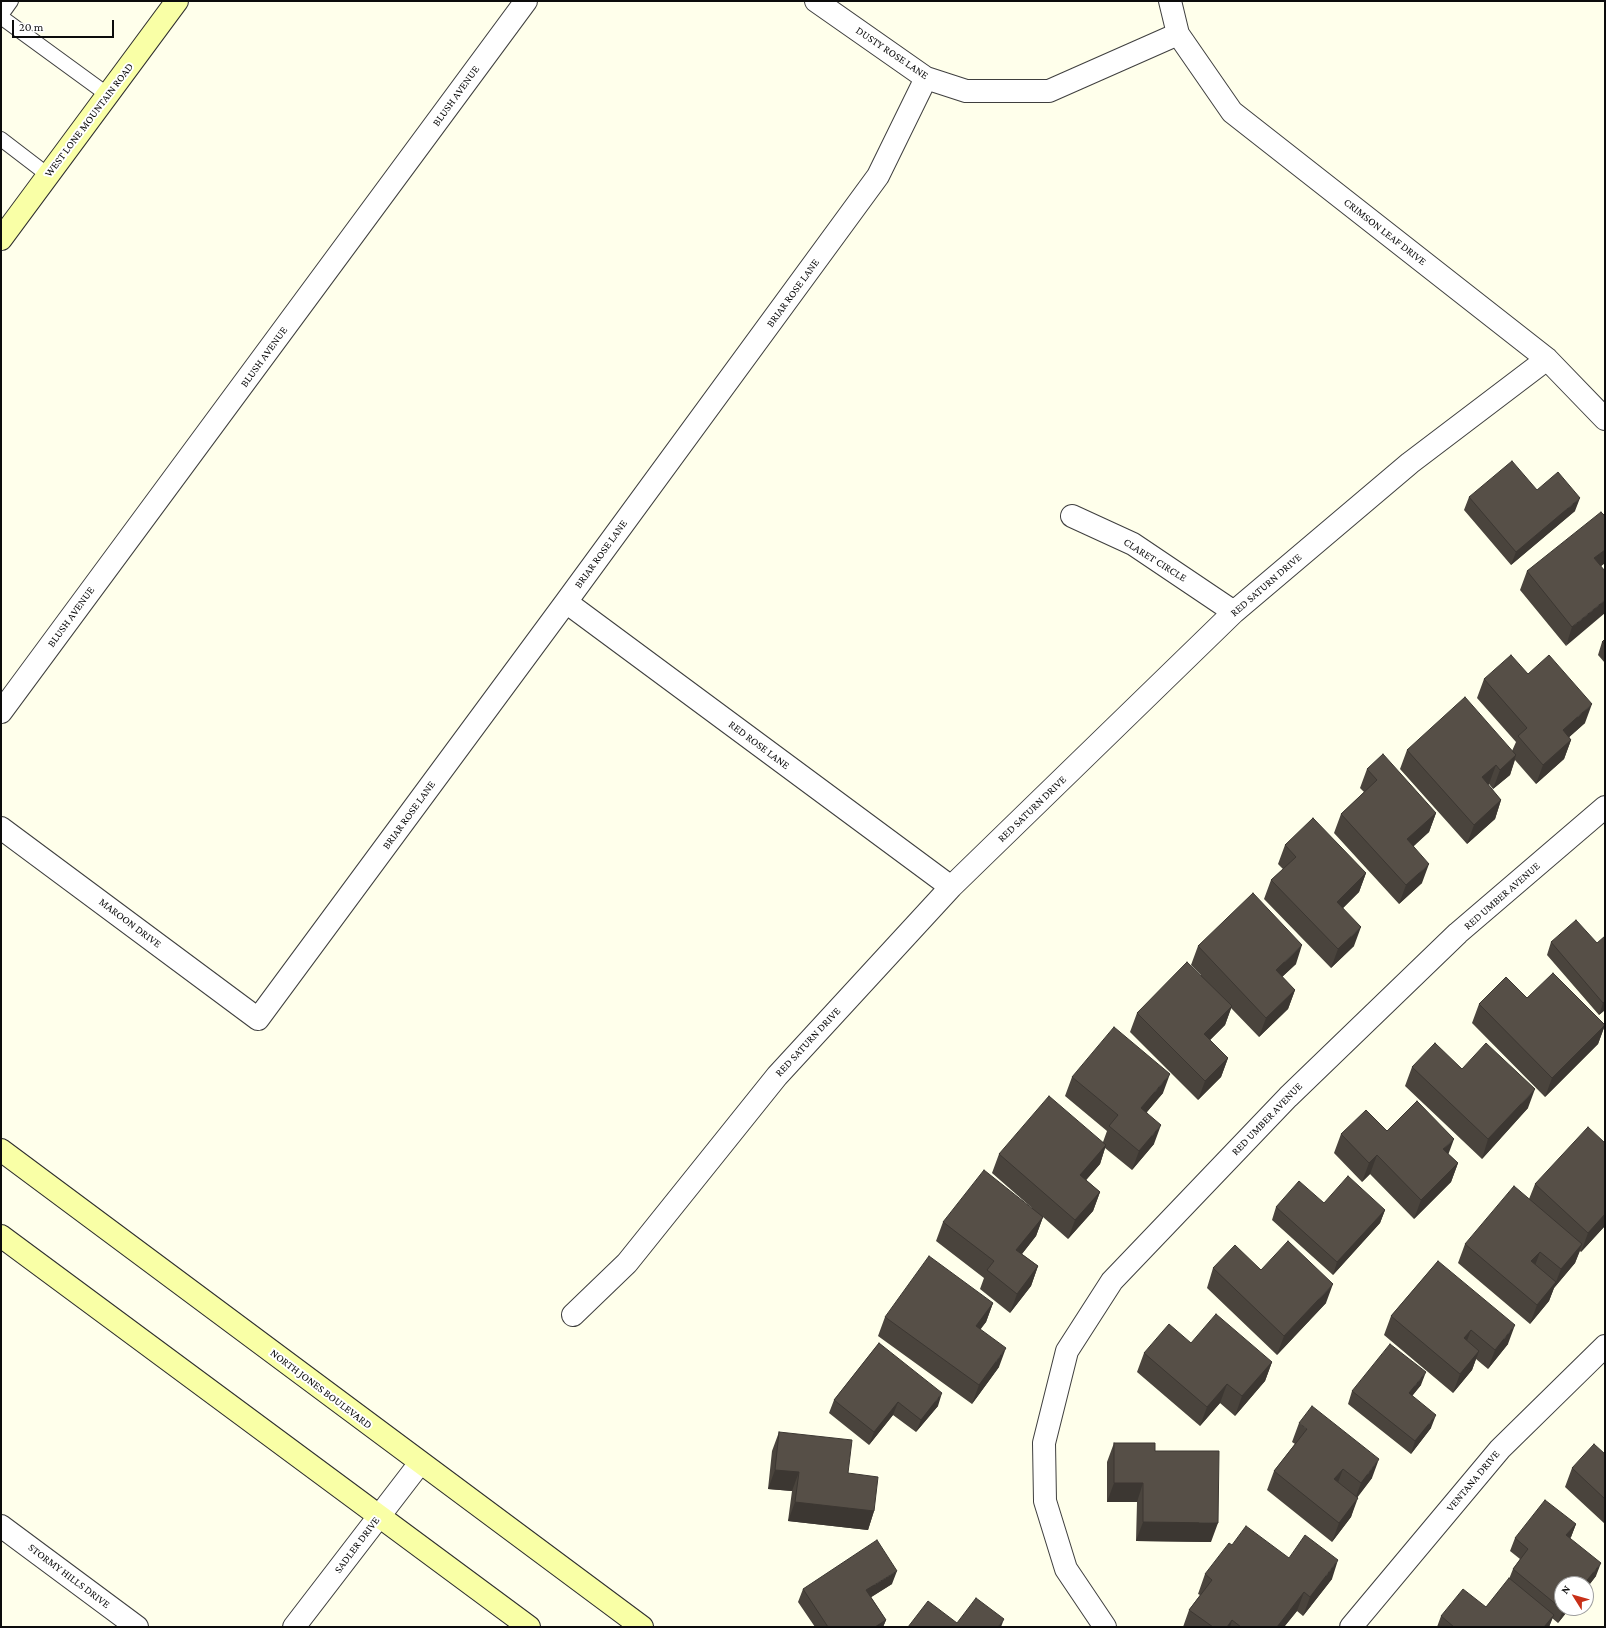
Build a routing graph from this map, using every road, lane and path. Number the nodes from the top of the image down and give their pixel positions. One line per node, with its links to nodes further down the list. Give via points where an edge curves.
1 (11, 1): 6 (lane)
2 (177, 1): 9 (main road, WEST LONE MOUNTAIN ROAD)
3 (526, 1): 18 (street, BLUSH AVENUE)
4 (816, 1): 8 (street, DUSTY ROSE LANE)
5 (1170, 1): 7 (street)
6 (1, 16): 9 (lane)
7 (1178, 34): 8 (street, DUSTY ROSE LANE, via 1049,90 966,91); 13 (street, CRIMSON LEAF DRIVE, via 1232,112)
8 (926, 78): 16 (street, BRIAR ROSE LANE, via 878,176)
9 (108, 95): 11 (main road, WEST LONE MOUNTAIN ROAD)
10 (1, 138): 11 (lane)
11 (48, 176): 12 (main road, WEST LONE MOUNTAIN ROAD)
12 (1, 239)
13 (1547, 359): 14 (street, CRIMSON LEAF DRIVE); 17 (street, RED SATURN DRIVE, via 1410,463)
14 (1605, 419)
15 (1072, 516): 17 (street, CLARET CIRCLE, via 1133,544)
16 (566, 602): 21 (street, RED ROSE LANE); 22 (street, BRIAR ROSE LANE)
17 (1234, 612): 21 (street, RED SATURN DRIVE)
18 (1, 712)
19 (1605, 807): 34 (street, RED UMBER AVENUE, via 1458,933 1299,1086 1112,1281 1067,1351 1044,1443 1044,1501 1066,1569)
20 (1, 828): 22 (street, MAROON DRIVE)
21 (951, 887): 25 (street, RED SATURN DRIVE, via 776,1076 627,1263)
22 (258, 1019)
23 (1, 1150): 27 (main road, NORTH JONES BOULEVARD)
24 (1, 1236): 28 (main road)
25 (573, 1316)
26 (1605, 1346): 35 (street, VENTANA DRIVE, via 1500,1449)
27 (420, 1463): 28 (street, SADLER DRIVE); 33 (main road, NORTH JONES BOULEVARD)
28 (379, 1516): 31 (street, SADLER DRIVE); 32 (main road)
29 (1, 1526): 30 (street, STORMY HILLS DRIVE)
30 (137, 1627)
31 (294, 1627)
32 (528, 1627)
33 (642, 1627)
34 (1105, 1627)
35 (1351, 1627)

